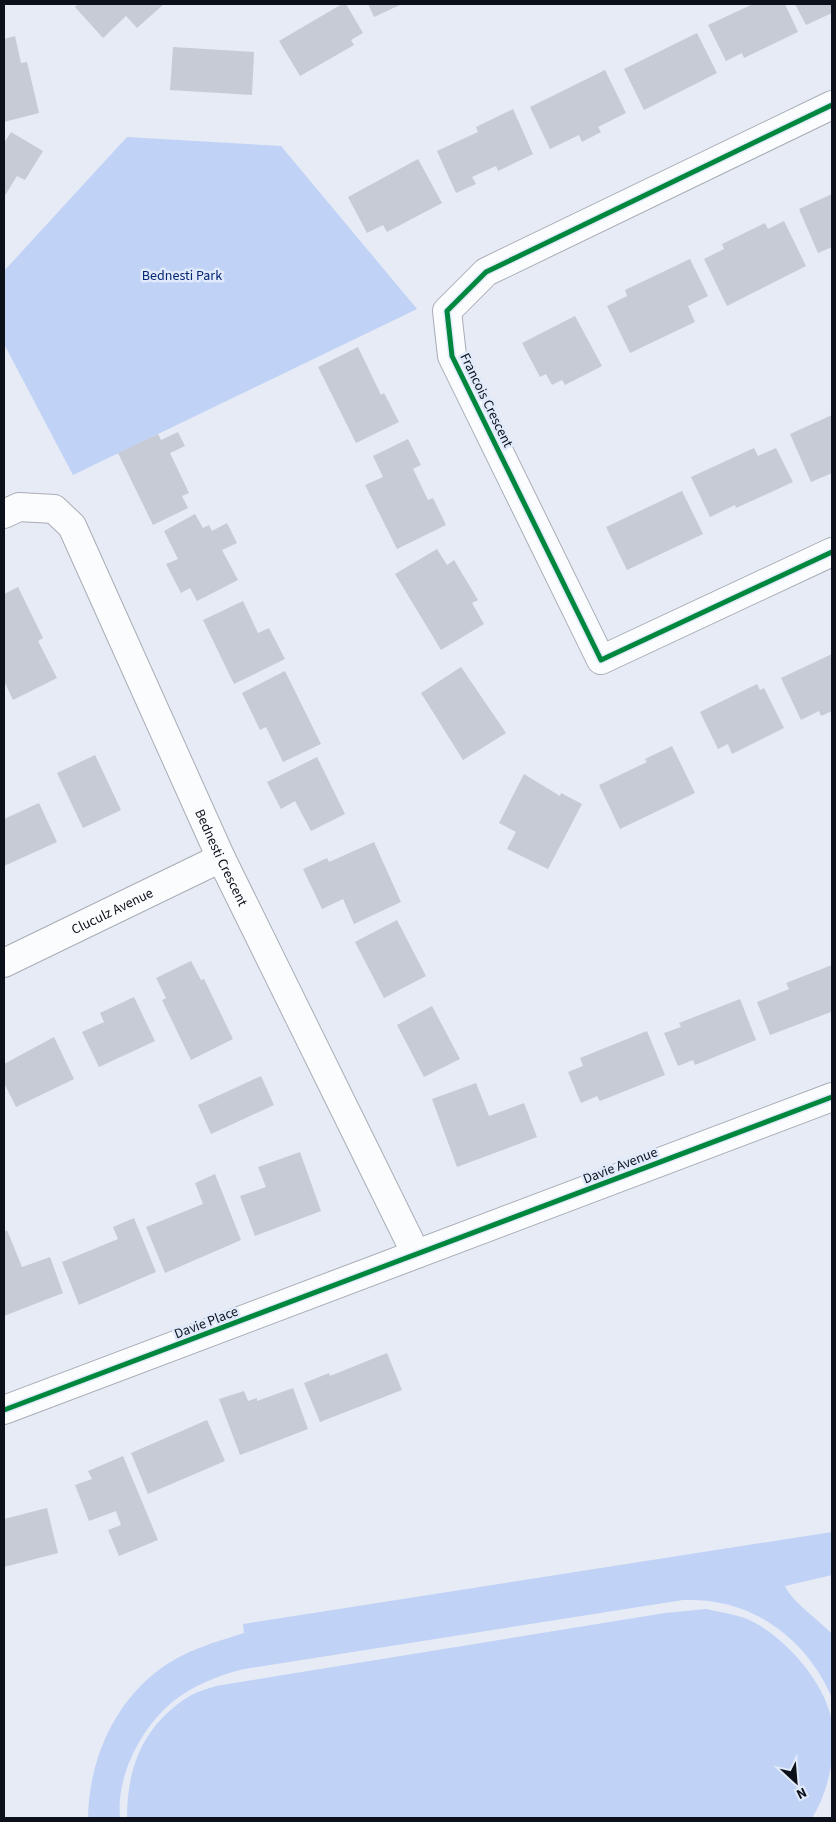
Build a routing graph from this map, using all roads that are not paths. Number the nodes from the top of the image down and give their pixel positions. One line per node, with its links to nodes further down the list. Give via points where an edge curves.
1 (832, 105): 3 (street, Francois Crescent, via 486,272 447,311 452,356 602,660)
2 (4, 514): 4 (street, Bednesti Crescent, via 19,507 54,508 72,526)
3 (832, 552)
4 (221, 858): 5 (street, Cluculz Avenue); 7 (street, Bednesti Crescent)
5 (4, 963)
6 (832, 1097): 7 (street, Davie Avenue)
7 (416, 1254): 8 (street, Davie Place)
8 (4, 1410)

